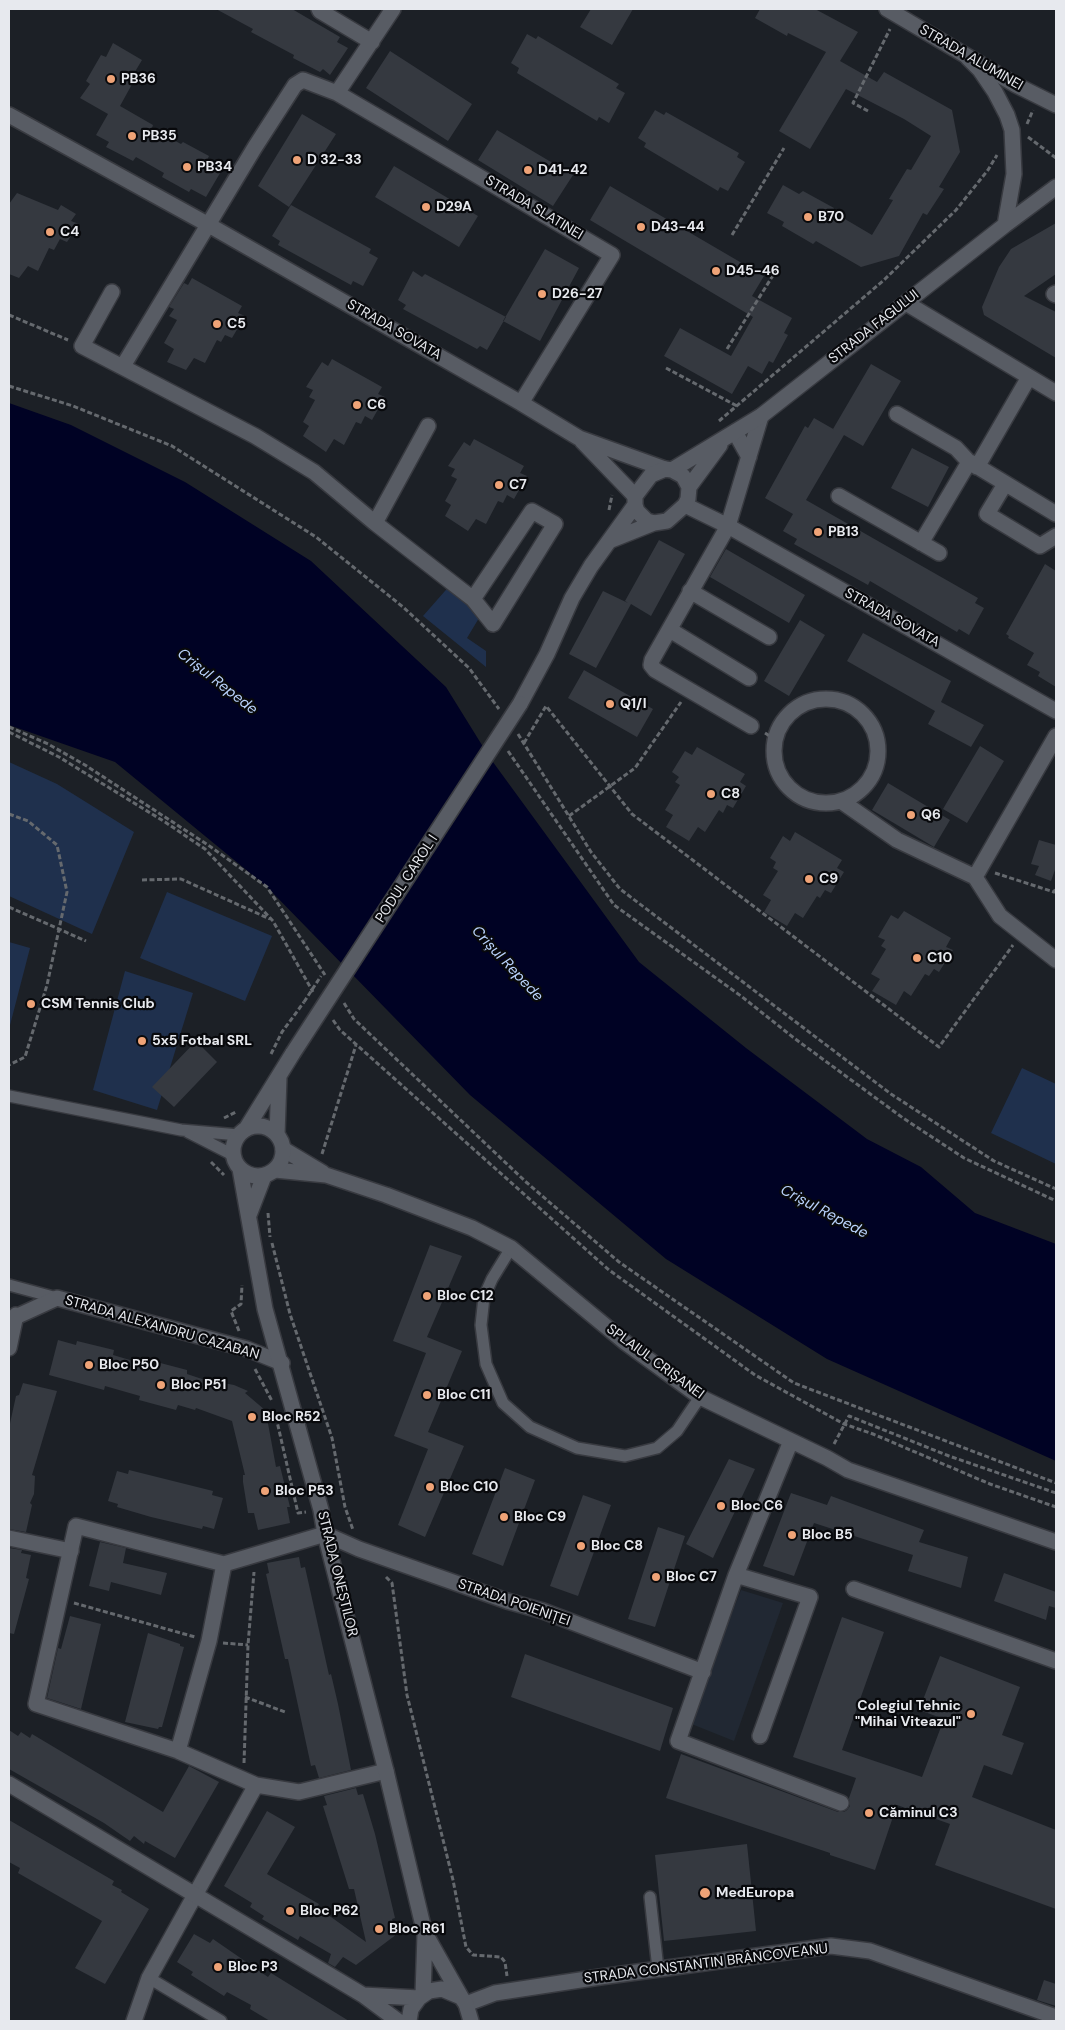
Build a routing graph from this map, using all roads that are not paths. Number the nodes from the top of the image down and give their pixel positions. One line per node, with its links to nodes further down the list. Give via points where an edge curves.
1 (320, 9): 4 (street)
2 (394, 9): 4 (street)
3 (897, 11): 5 (street, STRADA ALUMINEI)
4 (372, 42): 6 (street)
5 (968, 58): 7 (street, STRADA ALUMINEI); 13 (street, via 995,92 1012,130 1014,174)
6 (337, 94): 12 (street, STRADA SLATINEI, via 303,80 295,85); 19 (street, STRADA SLATINEI, via 612,255)
7 (1056, 105)
8 (9, 115): 12 (street, STRADA SOVATA)
9 (1056, 187): 11 (street, STRADA FAGULUI)
10 (1056, 194): 11 (street, STRADA FAGULUI)
11 (1020, 213): 13 (street, STRADA FAGULUI)
12 (207, 224): 16 (street); 19 (street, STRADA SOVATA)
13 (1005, 225): 15 (street, STRADA FAGULUI)
14 (112, 292): 16 (street, via 82,346)
15 (906, 303): 17 (street); 21 (street, STRADA FAGULUI)
16 (123, 366): 34 (street, via 306,467)
17 (1029, 377): 18 (street); 26 (street)
18 (1056, 393)
19 (521, 403): 24 (street, STRADA SOVATA)
20 (897, 414): 26 (street, via 956,448)
21 (761, 416): 23 (street, STRADA FAGULUI); 25 (street)
22 (428, 426): 34 (street)
23 (731, 435): 25 (street); 27 (street, STRADA FAGULUI); 29 (street, STRADA FAGULUI)
24 (579, 438): 27 (street, STRADA SOVATA); 31 (street, STRADA SOVATA)
25 (748, 457): 36 (street)
26 (973, 464): 28 (street); 39 (street)
27 (669, 469): 29 (street, via 683,476); 31 (street, STRADA FAGULUI, via 651,475)
28 (1005, 484): 33 (street); 37 (street, via 987,514 1040,546)
29 (689, 487): 32 (street, STRADA FAGULUI)
30 (839, 496): 39 (street)
31 (635, 501): 35 (street, via 641,517); 38 (street, STRADA FAGULUI)
32 (685, 505): 35 (street, via 667,521); 36 (street, STRADA SOVATA)
33 (1056, 514)
34 (375, 523): 42 (street)
35 (654, 523): 38 (street)
36 (728, 526): 41 (street); 46 (street, STRADA SOVATA)
37 (1056, 536)
38 (610, 541): 52 (street, PODUL CAROL I, bridge, via 590,566 572,598 520,704)
39 (921, 543): 40 (street)
40 (939, 553)
41 (690, 591): 43 (street); 44 (street)
42 (473, 599): 42 (street, via 532,511 555,524 493,624)
43 (670, 630): 45 (street); 47 (street, via 652,660 655,670)
44 (769, 637)
45 (749, 678)
46 (1056, 711)
47 (751, 726)
48 (1056, 736): 50 (street)
49 (840, 801): 49 (street, via 823,803 807,799 781,778 775,762 774,745 779,728 802,704 818,699 836,699 865,716 874,731 878,748 876,765 868,781 856,793); 50 (street, via 897,840)
50 (977, 872): 51 (street, via 1000,916)
51 (1056, 960)
52 (279, 1075): 55 (street, PODUL CAROL I); 56 (street)
53 (9, 1096): 54 (lane)
54 (181, 1130): 55 (lane); 58 (lane)
55 (243, 1132): 56 (street, via 255,1126); 58 (street, via 233,1146)
56 (277, 1135): 57 (street)
57 (283, 1149): 60 (street, SPLAIUL CRIȘANEI); 61 (street, via 282,1158)
58 (233, 1155): 59 (street)
59 (240, 1169): 61 (street, via 247,1174); 62 (street, STRADA ONEȘTILOR)
60 (321, 1169): 61 (street, SPLAIUL CRIȘANEI); 63 (street, SPLAIUL CRIȘANEI, via 472,1228)
61 (269, 1173): 62 (street, STRADA ONEȘTILOR)
62 (249, 1215): 68 (street, STRADA ONEȘTILOR, via 265,1309)
63 (510, 1248): 69 (street, SPLAIUL CRIȘANEI, via 626,1343); 69 (lane, via 484,1298 481,1325 486,1364 503,1403 530,1426 577,1448 625,1456 657,1448 677,1431)
64 (9, 1285): 65 (lane)
65 (57, 1298): 66 (street, STRADA ALEXANDRU CAZABAN); 68 (street, STRADA ALEXANDRU CAZABAN, via 247,1350)
66 (12, 1318): 67 (street, STRADA ALEXANDRU CAZABAN)
67 (9, 1348)
68 (282, 1363): 71 (street, STRADA ONEȘTILOR)
69 (700, 1397): 70 (street, SPLAIUL CRIȘANEI)
70 (791, 1441): 73 (street, SPLAIUL CRIȘANEI, via 848,1470); 76 (street)
71 (325, 1534): 75 (street); 79 (street, STRADA POIENIȚEI); 82 (street, STRADA ONEȘTILOR)
72 (9, 1538): 74 (street)
73 (1056, 1542)
74 (71, 1551): 75 (street, via 76,1526); 81 (street, via 36,1704)
75 (224, 1564): 81 (street, via 209,1641)
76 (736, 1575): 79 (street); 80 (street, via 810,1597)
77 (854, 1589): 78 (street)
78 (1056, 1661)
79 (703, 1672): 85 (street, via 678,1741)
80 (760, 1736)
81 (178, 1751): 84 (street)
82 (386, 1771): 84 (street, via 299,1792); 88 (street, STRADA ONEȘTILOR)
83 (9, 1784): 86 (street)
84 (256, 1785): 86 (street)
85 (840, 1803)
86 (196, 1895): 90 (street); 91 (street)
87 (650, 1897): 89 (lane)
88 (425, 1934): 92 (street, STRADA ONEȘTILOR); 93 (street, STRADA ONEȘTILOR)
89 (658, 1969): 93 (street, STRADA CONSTANTIN BRÂNCOVEANU); 94 (street, STRADA CONSTANTIN BRÂNCOVEANU, via 823,1947 870,1950)
90 (149, 1978): 95 (street); 96 (lane)
91 (363, 1994): 92 (street); 97 (street)
92 (421, 1996): 93 (street, via 429,1991 442,1990); 98 (street, STRADA ONEȘTILOR, via 411,2009)
93 (464, 2001): 99 (street, STRADA ONEȘTILOR)
94 (1056, 2018)
95 (134, 2021)
96 (221, 2021)
97 (398, 2021)
98 (409, 2021)
99 (471, 2021)

